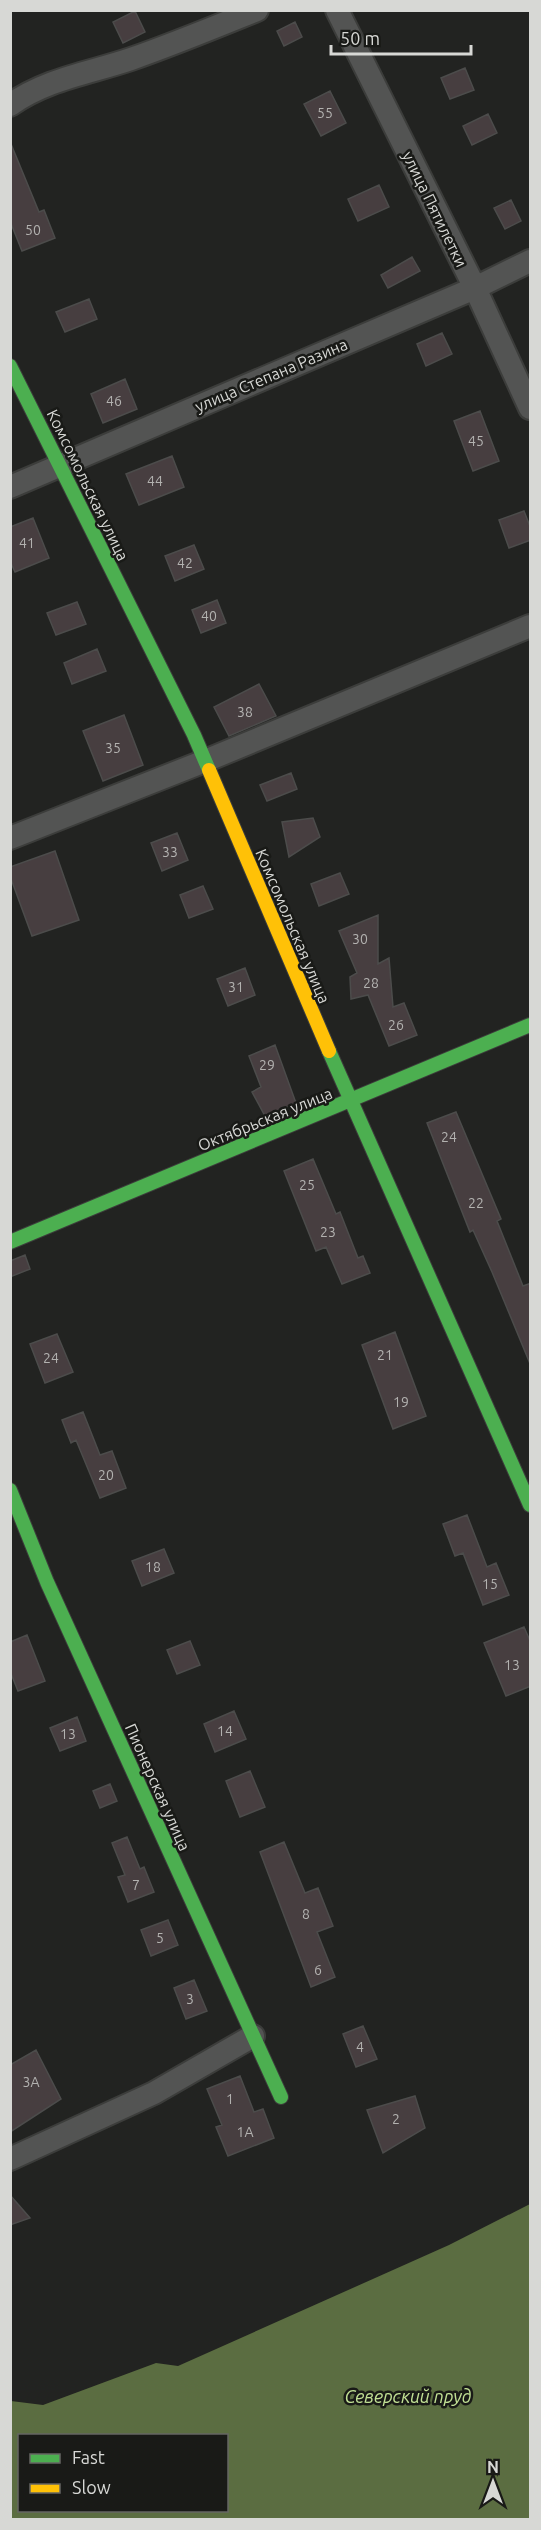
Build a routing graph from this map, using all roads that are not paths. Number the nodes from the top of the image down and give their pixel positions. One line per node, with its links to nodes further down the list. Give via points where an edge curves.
1 (257, 10): 3 (street, via 129,60 63,78)
2 (337, 10): 5 (street, улица Пятилетки)
3 (10, 105)
4 (531, 261): 5 (street, улица Степана Разина)
5 (475, 288): 7 (street, улица Пятилетки); 8 (street, улица Степана Разина)
6 (10, 366): 8 (street, Комсомольская улица)
7 (531, 408)
8 (60, 466): 9 (street, улица Степана Разина); 11 (street, Комсомольская улица)
9 (10, 487)
10 (531, 626): 11 (street)
11 (205, 761): 12 (street); 14 (street, Комсомольская улица)
12 (10, 838)
13 (531, 1025): 14 (street, Октябрьская улица)
14 (351, 1101): 15 (street, Октябрьская улица); 17 (street, Комсомольская улица)
15 (10, 1242)
16 (10, 1490): 18 (street, Пионерская улица, via 47,1582)
17 (531, 1505)
18 (253, 2036): 19 (street, Пионерская улица); 20 (street, via 154,2093)
19 (281, 2097)
20 (10, 2159)

